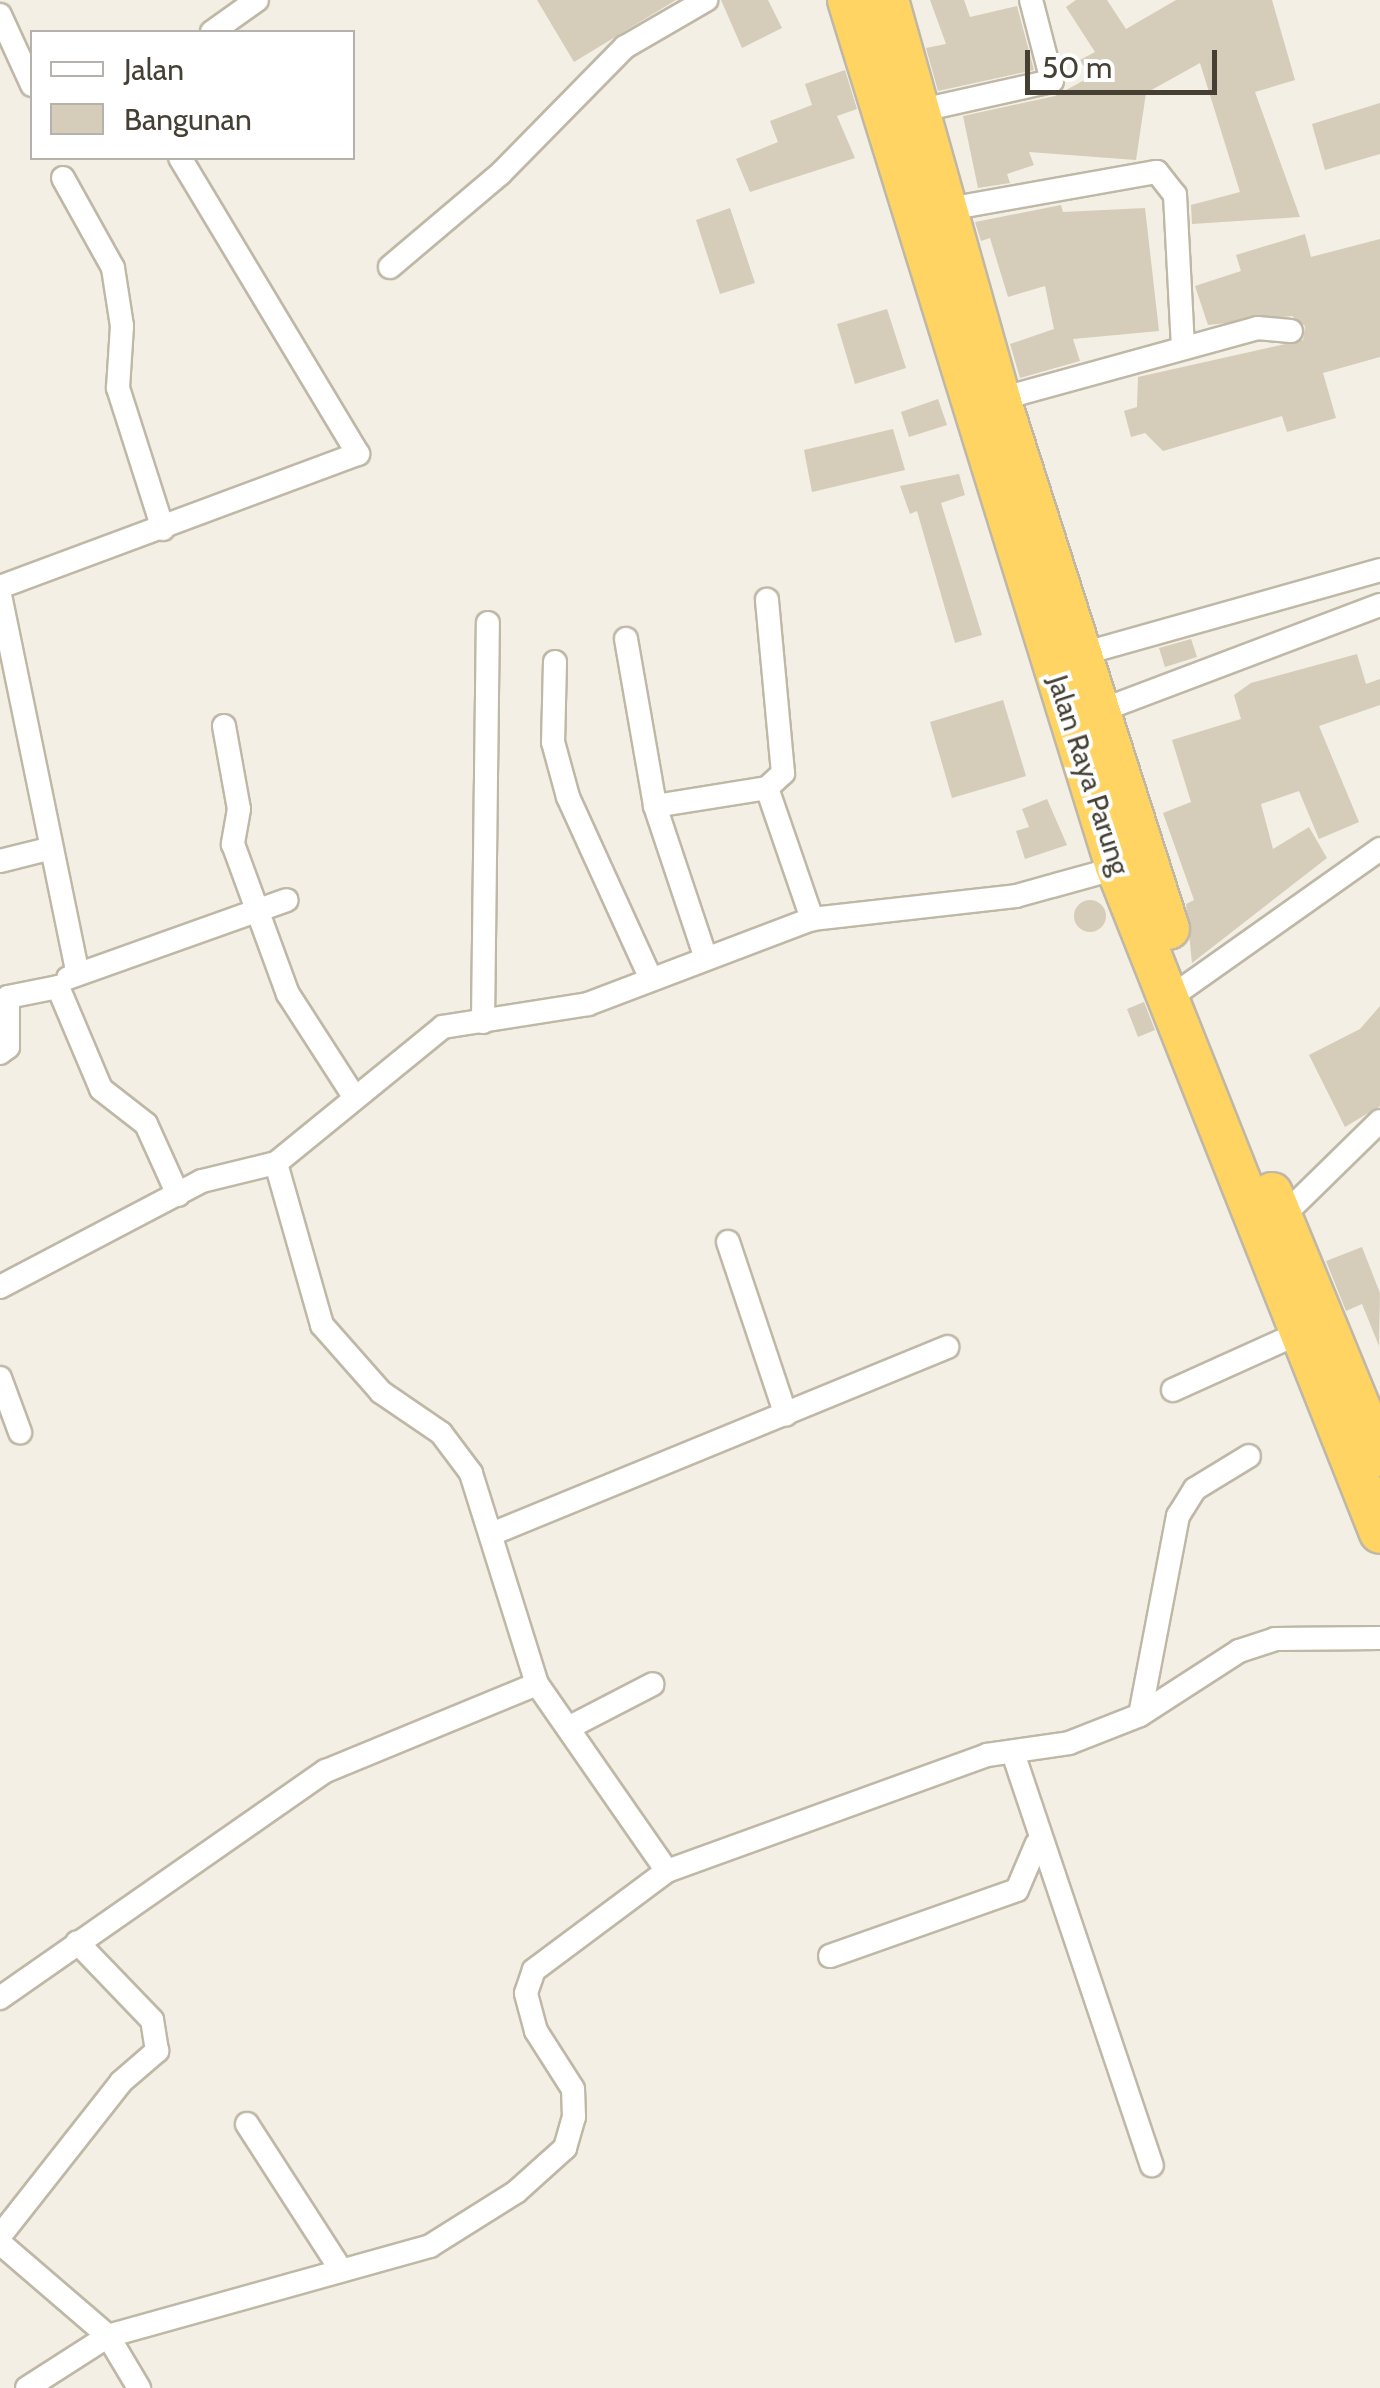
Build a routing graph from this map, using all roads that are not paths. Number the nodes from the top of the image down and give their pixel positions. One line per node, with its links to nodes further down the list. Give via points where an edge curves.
1 (258, 0): 7 (street)
2 (706, 0): 13 (street, via 625,47 500,174)
3 (848, 0): 9 (highway, Jalan Raya Parung)
4 (888, 0): 9 (highway, Jalan Raya Parung)
5 (1031, 0): 9 (street, via 1052,81)
6 (0, 16): 8 (street)
7 (215, 30)
8 (30, 82)
9 (902, 114): 12 (highway, Jalan Raya Parung)
10 (181, 160): 17 (street, via 358,454)
11 (64, 178): 17 (street, via 113,268 122,326 118,388)
12 (930, 213): 15 (street, via 1052,185 1166,176 1175,195); 16 (highway, Jalan Raya Parung); 27 (highway, Jalan Raya Parung)
13 (390, 267)
14 (1291, 332): 15 (street, via 1257,328)
15 (1183, 346): 16 (street)
16 (1000, 399): 27 (highway, Jalan Raya Parung)
17 (162, 529): 20 (street)
18 (1380, 570): 19 (street)
19 (1324, 584): 24 (street); 27 (street)
20 (0, 587)
21 (0, 595): 34 (street)
22 (768, 600): 31 (street, via 788,758)
23 (1380, 605): 24 (street)
24 (1330, 622): 29 (street)
25 (488, 623): 45 (street)
26 (626, 639): 32 (street)
27 (1069, 658): 29 (highway, Jalan Raya Parung)
28 (555, 662): 42 (street, via 552,742)
29 (1087, 716): 36 (highway, Jalan Raya Parung)
30 (224, 726): 38 (street, via 238,810 234,844)
31 (767, 788): 32 (street); 39 (street)
32 (655, 806): 40 (street)
33 (1380, 848): 44 (street)
34 (48, 849): 35 (street); 41 (street)
35 (0, 861)
36 (1131, 864): 39 (street, via 1016,896); 44 (highway, Jalan Raya Parung)
37 (287, 900): 38 (street)
38 (258, 911): 41 (street); 47 (street, via 314,1046)
39 (812, 919): 40 (street)
40 (706, 958): 42 (street)
41 (78, 970): 43 (street)
42 (651, 979): 45 (street, via 588,1004)
43 (58, 987): 46 (street, via 8,997 8,1047); 50 (street, via 101,1089 146,1124)
44 (1180, 991): 51 (highway, Jalan Raya Parung); 54 (highway, Jalan Raya Parung)
45 (483, 1022): 47 (street, via 427,1033)
46 (0, 1054)
47 (353, 1095): 49 (street)
48 (1380, 1121): 51 (street)
49 (276, 1163): 50 (street); 63 (street, via 322,1325 381,1392 441,1433 471,1473)
50 (178, 1195): 53 (street)
51 (1282, 1217): 59 (highway, Jalan Raya Parung)
52 (728, 1242): 58 (street)
53 (0, 1287)
54 (1297, 1334): 57 (street); 59 (highway, Jalan Raya Parung)
55 (946, 1347): 58 (street)
56 (0, 1378): 60 (street)
57 (1173, 1390)
58 (786, 1415): 63 (street)
59 (1350, 1426): 62 (highway, Jalan Raya Parung); 64 (highway, Jalan Raya Parung)
60 (20, 1432)
61 (1249, 1456): 68 (street, via 1195,1489 1178,1516)
62 (1380, 1456)
63 (494, 1533): 66 (street)
64 (1380, 1533)
65 (1380, 1638): 68 (street, via 1274,1639 1238,1651)
66 (537, 1684): 69 (street); 73 (street, via 326,1771)
67 (653, 1684): 69 (street)
68 (1140, 1715): 70 (street)
69 (570, 1727): 72 (street)
70 (1013, 1753): 71 (street); 72 (street, via 855,1800)
71 (1037, 1840): 74 (street, via 1017,1890); 77 (street)
72 (667, 1871): 79 (street, via 534,1970 526,1992 536,2031 573,2089 565,2148 430,2246)
73 (76, 1942): 75 (street); 78 (street, via 152,2020 157,2051)
74 (830, 1956)
75 (0, 1998)
76 (247, 2124): 79 (street)
77 (1152, 2165)
78 (0, 2240): 80 (street)
79 (342, 2270): 80 (street)
80 (108, 2336): 81 (street); 82 (street)
81 (27, 2388)
82 (140, 2388)

